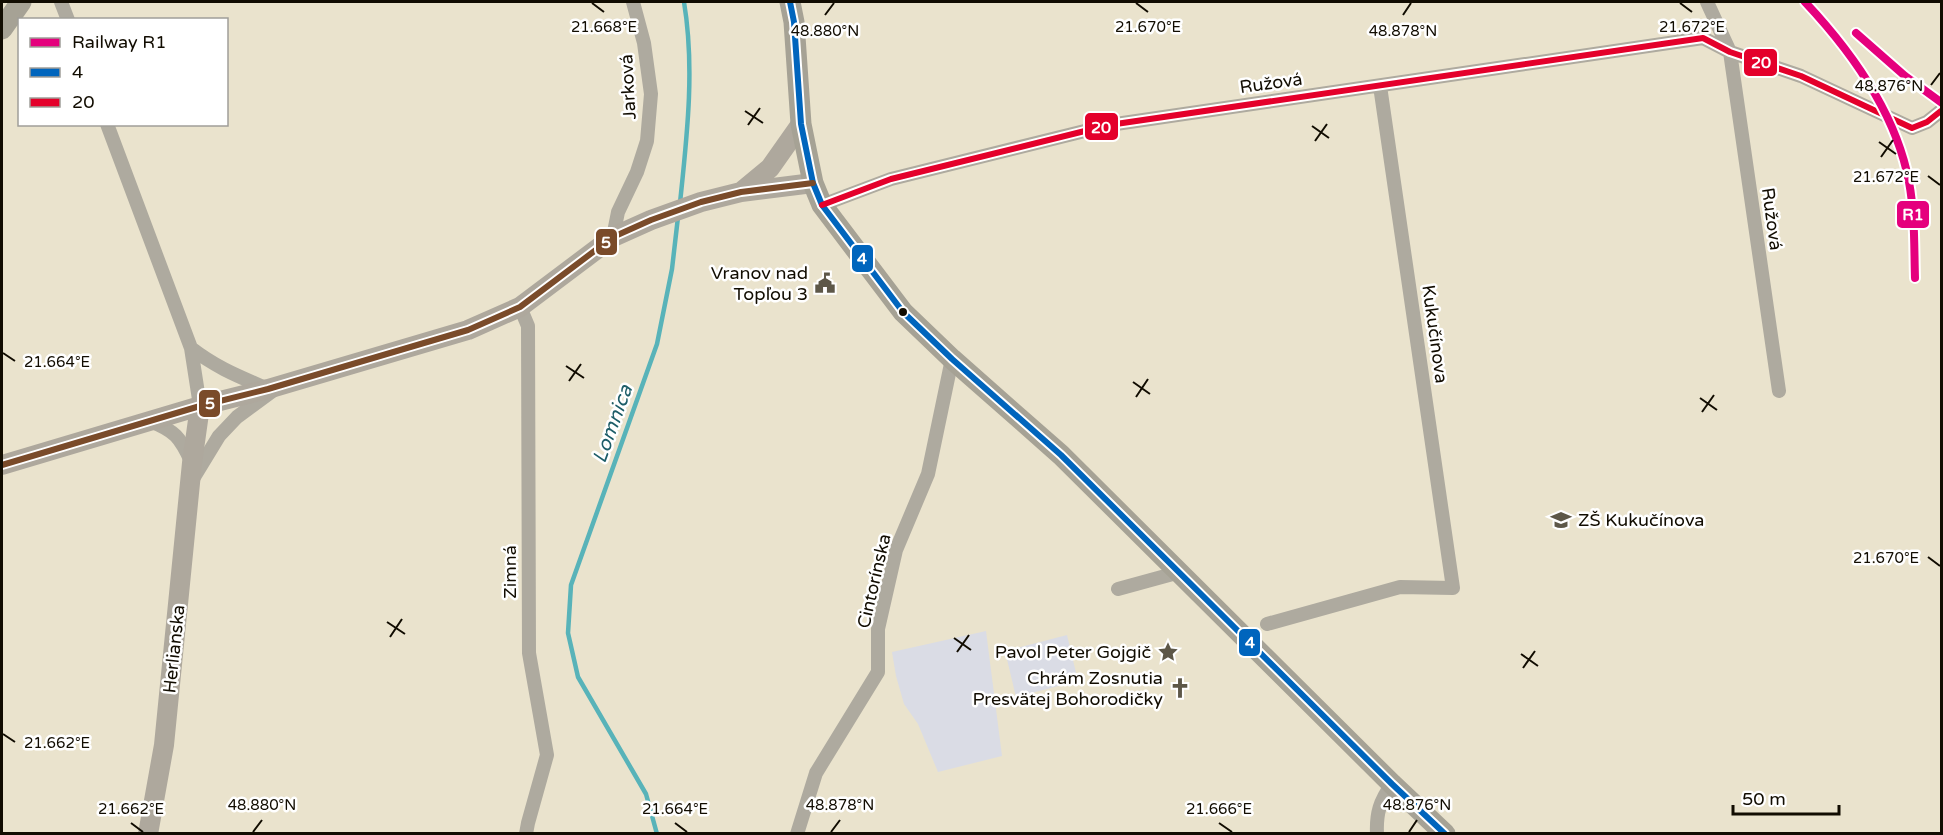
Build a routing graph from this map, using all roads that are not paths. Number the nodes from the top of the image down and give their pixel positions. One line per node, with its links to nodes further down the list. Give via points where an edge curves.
1 (21, 2): 7 (main road)
2 (61, 2): 6 (street)
3 (633, 2): 16 (street, Jarková, via 651,94 647,141 618,212)
4 (790, 2): 11 (main road)
5 (1707, 2): 8 (street)
6 (67, 18)
7 (2, 29)
8 (1730, 52): 9 (street, Ružová, via 1703,39); 10 (street, Ružová, via 1801,76 1912,128); 21 (street, Ružová)
9 (1380, 86): 15 (street, Ružová, via 1109,125 891,180); 29 (street, Kukučínova, via 1453,588 1400,587)
10 (1941, 110)
11 (801, 124): 13 (main road); 14 (main road, via 770,168)
12 (108, 126): 18 (street, Herlianska)
13 (813, 183): 14 (main road); 15 (main road)
14 (741, 192): 16 (main road, via 701,202)
15 (822, 205): 19 (main road, via 903,312)
16 (613, 237): 17 (main road)
17 (520, 307): 20 (main road, via 468,330); 32 (street, Zimná, via 528,326 529,654 547,755)
18 (190, 348): 20 (street, via 230,374); 22 (street, Herlianska)
19 (952, 359): 27 (main road, via 1061,454); 33 (street, Cintorínska, via 928,474 896,550 878,629 878,672 816,773)
20 (275, 386): 22 (main road); 26 (street, via 219,436)
21 (1779, 391)
22 (200, 406): 23 (main road); 24 (main road, Herlianska)
23 (150, 421): 24 (street, via 179,437); 25 (main road)
24 (192, 463): 26 (main road, Herlianska)
25 (2, 465)
26 (190, 484): 31 (main road, Herlianska, via 164,745)
27 (1180, 572): 28 (street); 30 (main road)
28 (1118, 589)
29 (1268, 624)
30 (1392, 784): 34 (street, via 1377,810); 35 (main road)
31 (148, 834)
32 (526, 834)
33 (797, 834)
34 (1377, 834)
35 (1445, 834)

